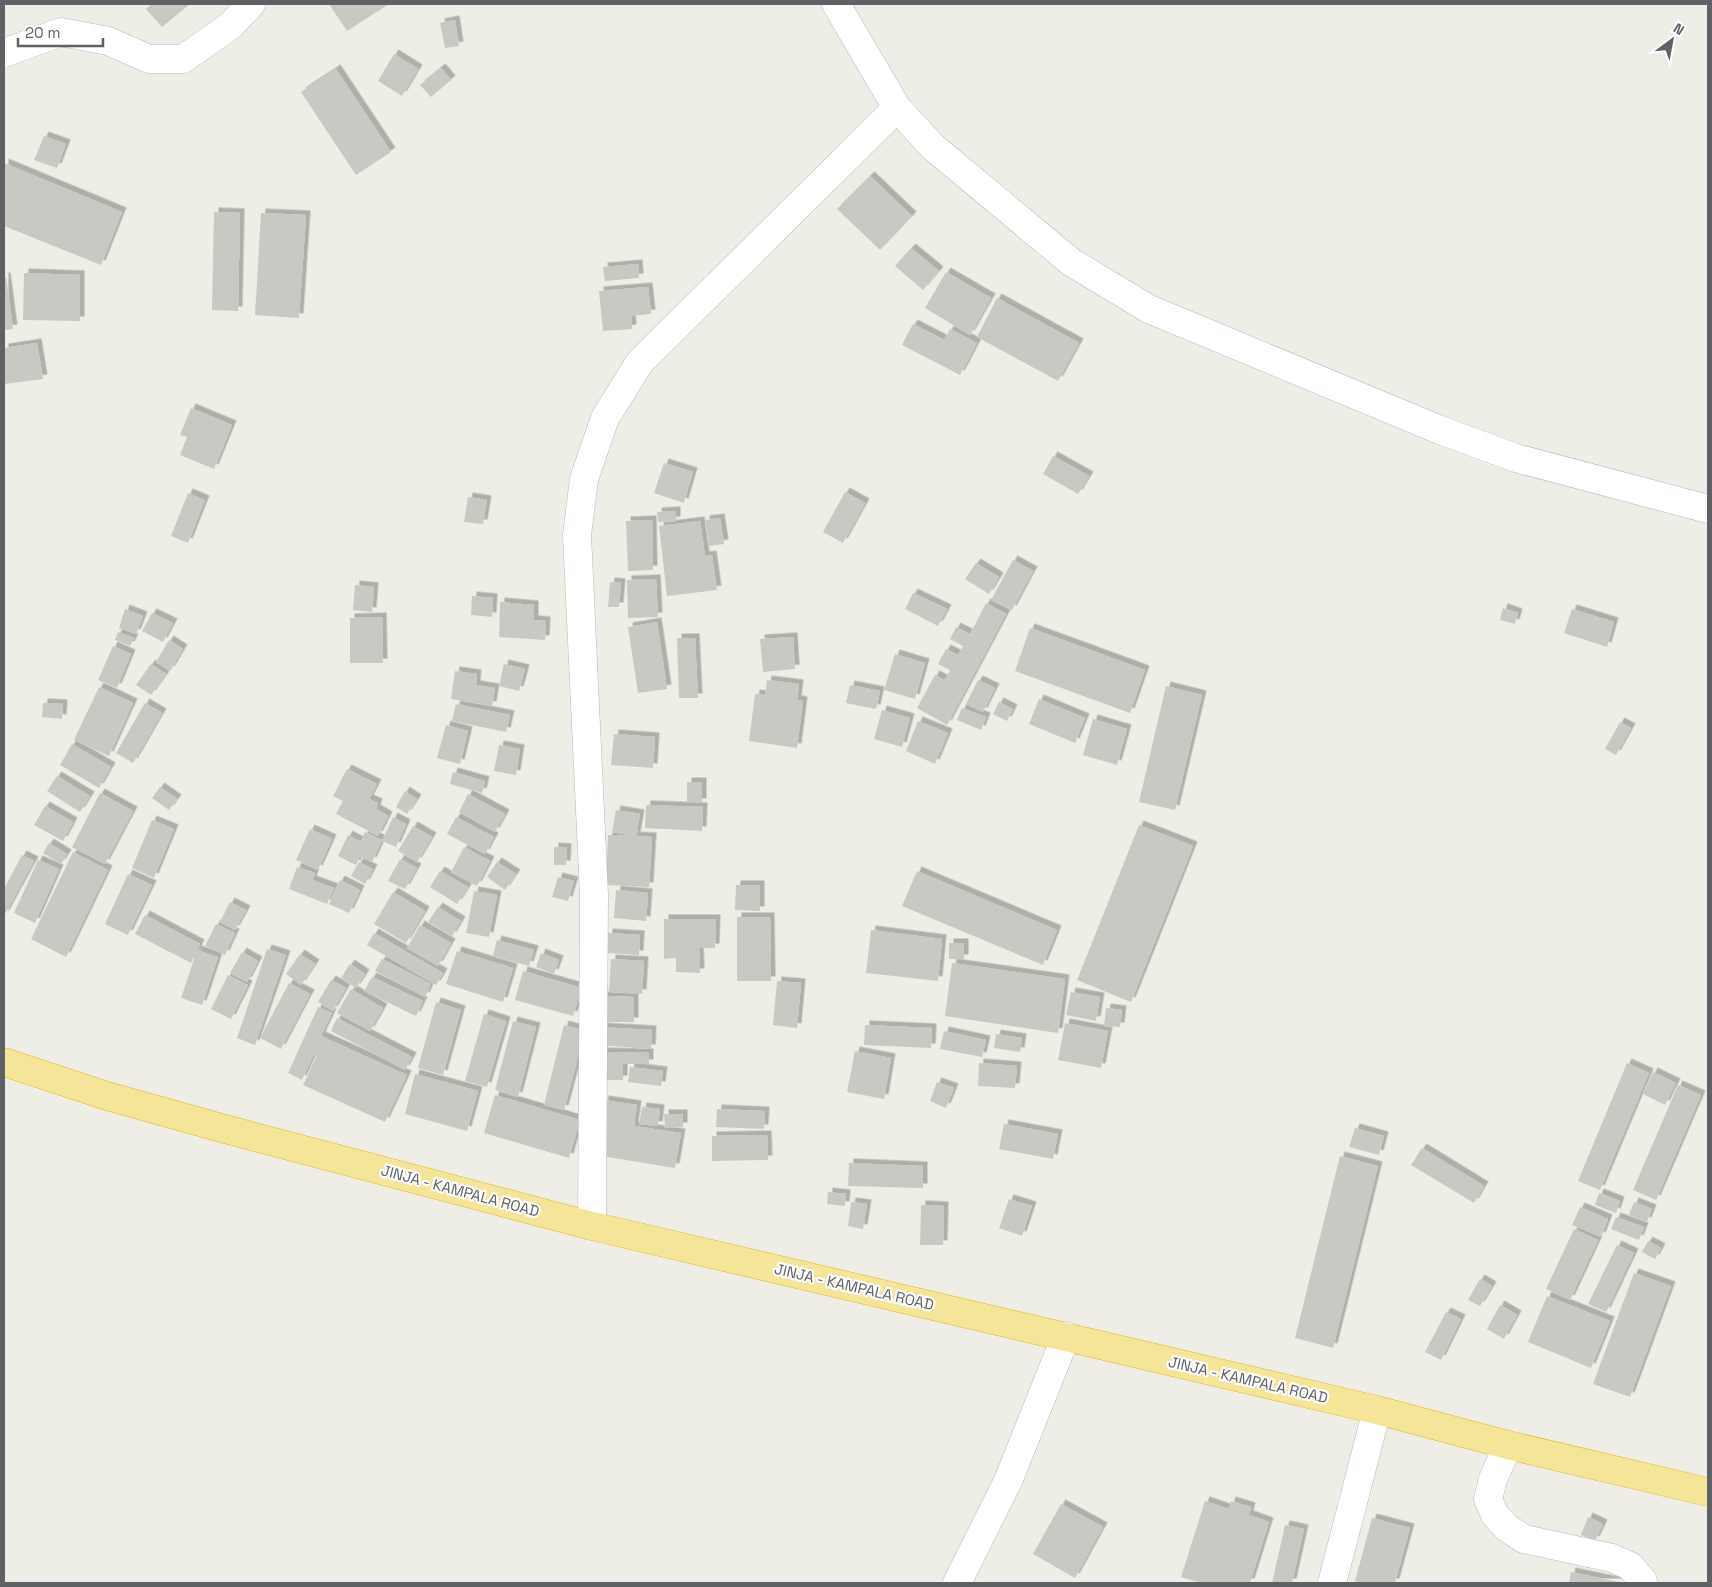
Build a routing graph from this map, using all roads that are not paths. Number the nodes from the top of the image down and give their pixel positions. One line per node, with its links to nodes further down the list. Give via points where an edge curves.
1 (251, 4): 3 (street, via 230,26 183,59 148,59 108,41 61,32)
2 (836, 4): 4 (street)
3 (4, 52)
4 (897, 108): 5 (street, via 933,147 1071,262 1149,308 1440,430 1516,458); 7 (street, via 640,362 604,418 584,479 577,536 594,895)
5 (1708, 509)
6 (4, 1062): 7 (highway, JINJA - KAMPALA ROAD, via 206,1124)
7 (592, 1226): 8 (highway, JINJA - KAMPALA ROAD)
8 (1066, 1336): 9 (highway, JINJA - KAMPALA ROAD); 12 (street, via 1008,1481)
9 (1377, 1410): 10 (highway, JINJA - KAMPALA ROAD); 13 (street)
10 (1508, 1445): 11 (highway, JINJA - KAMPALA ROAD); 14 (street, via 1488,1499 1501,1522 1524,1539 1612,1558 1630,1566)
11 (1708, 1492)
12 (957, 1583)
13 (1332, 1583)
14 (1643, 1583)

